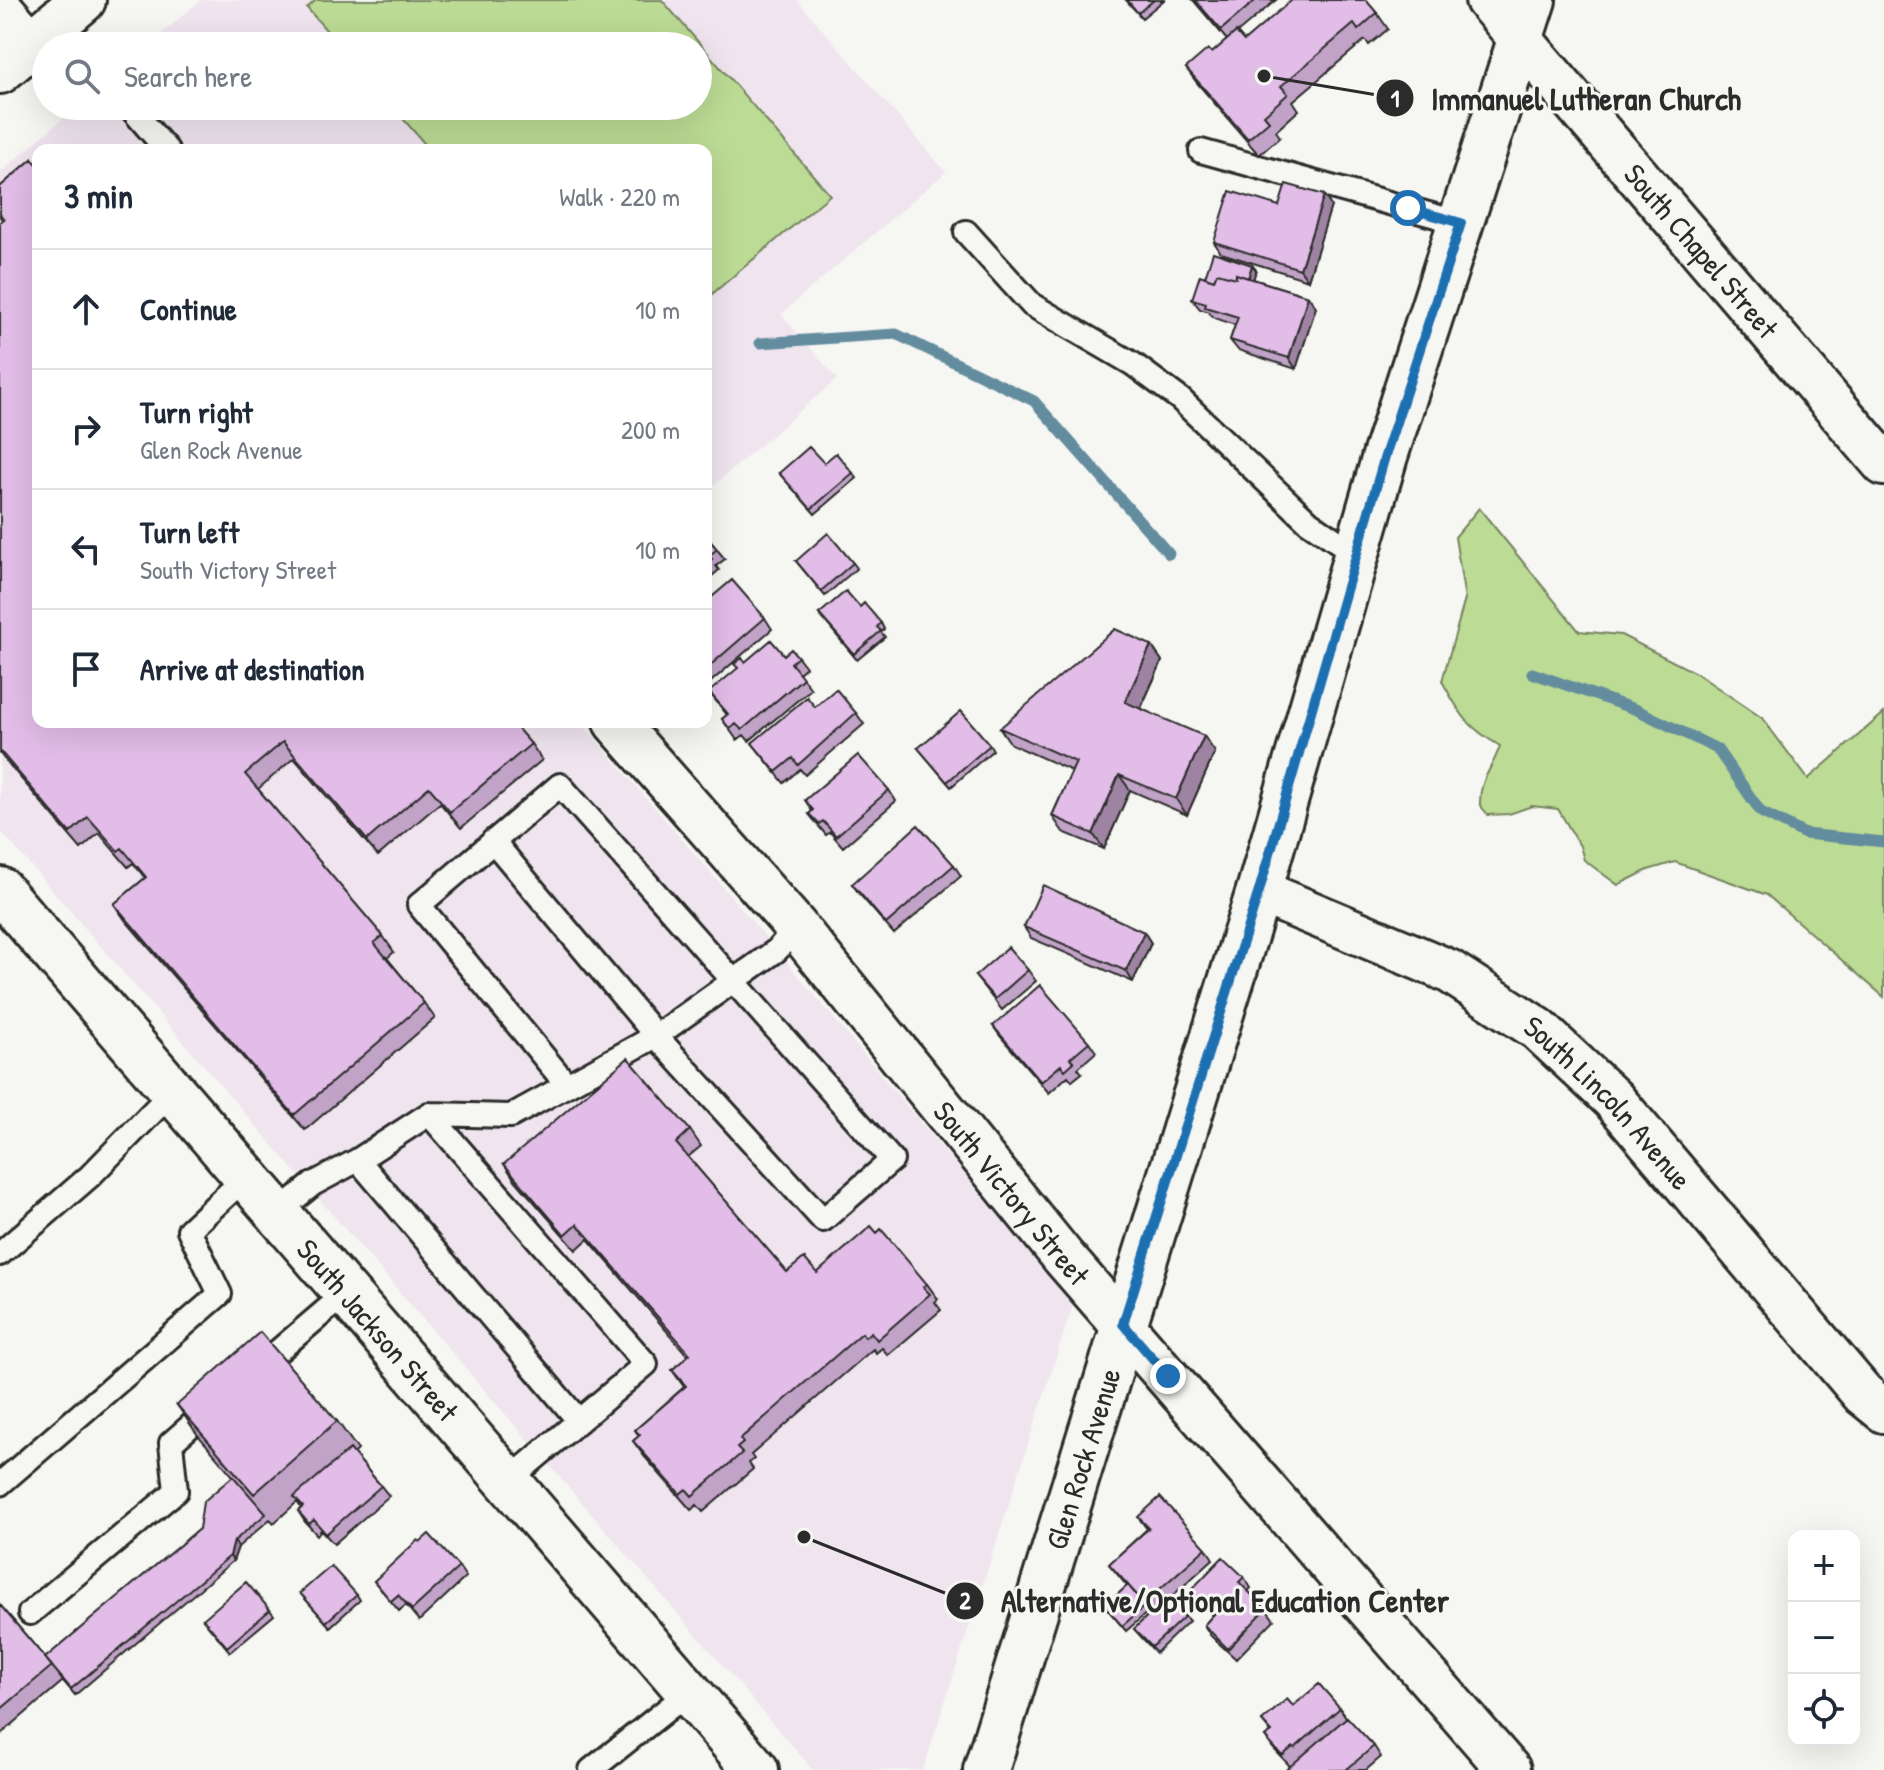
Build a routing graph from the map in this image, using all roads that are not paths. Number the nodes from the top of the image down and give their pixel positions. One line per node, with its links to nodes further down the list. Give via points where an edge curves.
1 (1487, 0): 3 (street, South Chapel Street)
2 (0, 7): 4 (street)
3 (1527, 20): 8 (street, Glen Rock Avenue); 10 (street, South Chapel Street)
4 (41, 32)
5 (141, 120): 6 (lane)
6 (162, 144)
7 (1201, 151): 8 (lane)
8 (1461, 223): 11 (street, Glen Rock Avenue)
9 (966, 232): 11 (lane, via 1032,305 1133,364 1180,399 1309,522)
10 (1884, 464)
11 (1356, 554): 15 (street, Glen Rock Avenue)
12 (620, 728): 16 (street, South Victory Street)
13 (493, 841): 17 (lane, via 560,785); 18 (lane); 19 (lane, via 419,905)
14 (0, 890): 20 (street, South Jackson Street)
15 (1259, 891): 27 (street, Glen Rock Avenue); 28 (street, South Lincoln Avenue, via 1449,971 1538,1029 1613,1099 1863,1394)
16 (796, 927): 17 (lane, via 777,950); 27 (street, South Victory Street)
17 (733, 981): 18 (lane); 18 (lane, via 892,1160 823,1220)
18 (656, 1036): 19 (lane)
19 (567, 1085): 21 (lane, via 511,1116)
20 (173, 1091): 23 (street, South Jackson Street); 25 (lane, via 90,1176)
21 (429, 1114): 22 (lane); 29 (lane, via 646,1364)
22 (358, 1160): 24 (lane, via 313,1184); 29 (lane)
23 (246, 1177): 24 (street, South Jackson Street); 31 (lane, via 189,1230 220,1294)
24 (277, 1213): 26 (street, South Jackson Street)
25 (0, 1254)
26 (346, 1293): 30 (street, South Jackson Street); 32 (lane, via 171,1443 176,1491)
27 (1123, 1324): 36 (street, Glen Rock Avenue); 37 (street, South Victory Street)
28 (1884, 1411)
29 (579, 1421): 30 (lane)
30 (508, 1481): 33 (street, South Jackson Street)
31 (0, 1484)
32 (30, 1613)
33 (689, 1692): 34 (lane); 35 (street, South Jackson Street)
34 (591, 1770)
35 (756, 1770)
36 (986, 1770)
37 (1509, 1770)

